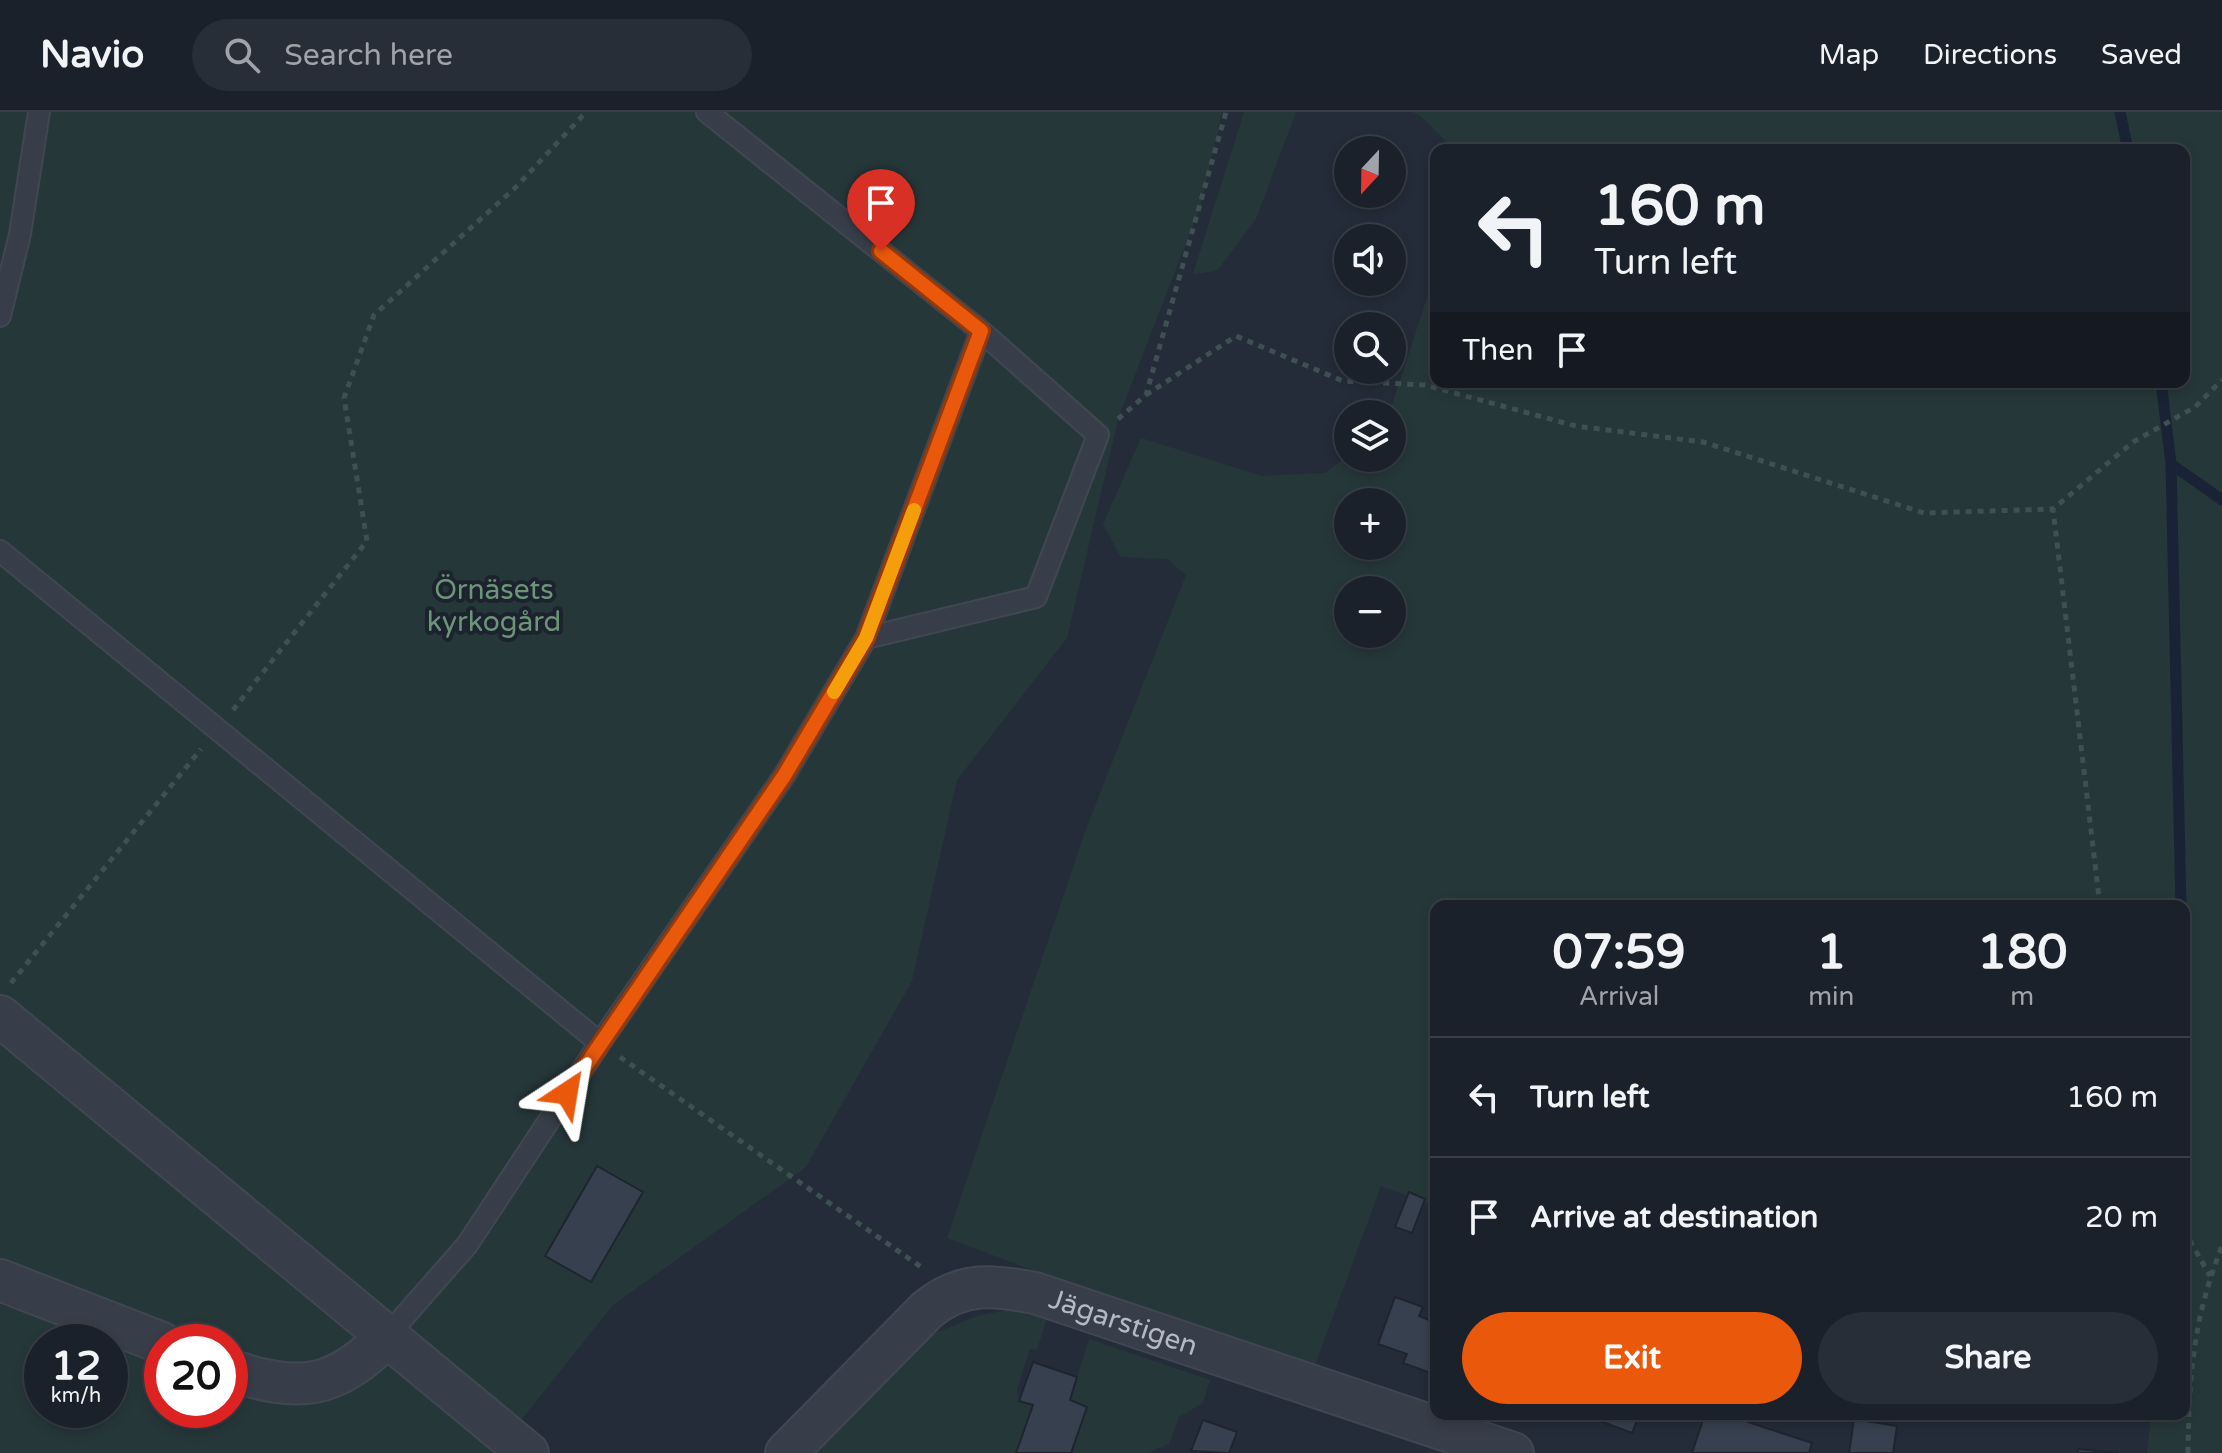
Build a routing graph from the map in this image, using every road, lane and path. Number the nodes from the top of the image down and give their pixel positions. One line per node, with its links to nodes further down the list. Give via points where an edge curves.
1 (39, 112): 5 (lane, via 20,234)
2 (586, 112): 15 (path, via 515,188 374,315 344,398 367,541)
3 (707, 112): 6 (lane)
4 (1226, 112): 10 (path)
5 (0, 316)
6 (981, 331): 11 (lane); 14 (lane)
7 (2222, 380): 12 (path, via 2188,411 2144,436)
8 (1430, 386): 10 (path, via 1343,381 1236,336)
9 (1436, 388): 12 (path, via 1576,426 1703,442 1924,513)
10 (1146, 395): 11 (path)
11 (1098, 435): 14 (lane, via 1036,597)
12 (2053, 509): 16 (path)
13 (0, 551): 15 (lane)
14 (866, 638): 18 (lane, via 784,776)
15 (218, 729): 17 (path); 18 (lane)
16 (2099, 900)
17 (5, 1000): 25 (street)
18 (600, 1043): 23 (path); 25 (lane, via 467,1245)
19 (2190, 1241): 21 (path)
20 (2222, 1246): 21 (path)
21 (2210, 1276): 27 (path, via 2191,1351)
22 (0, 1280): 24 (street)
23 (955, 1291): 30 (street, via 928,1309); 31 (street, Jägarstigen, via 978,1286 1035,1293)
24 (144, 1336)
25 (387, 1336): 26 (street, via 352,1368 311,1384 282,1385); 29 (street)
26 (248, 1375)
27 (2190, 1385)
28 (2189, 1420): 32 (path)
29 (528, 1453)
30 (786, 1453)
31 (1513, 1453)
32 (2188, 1453)

